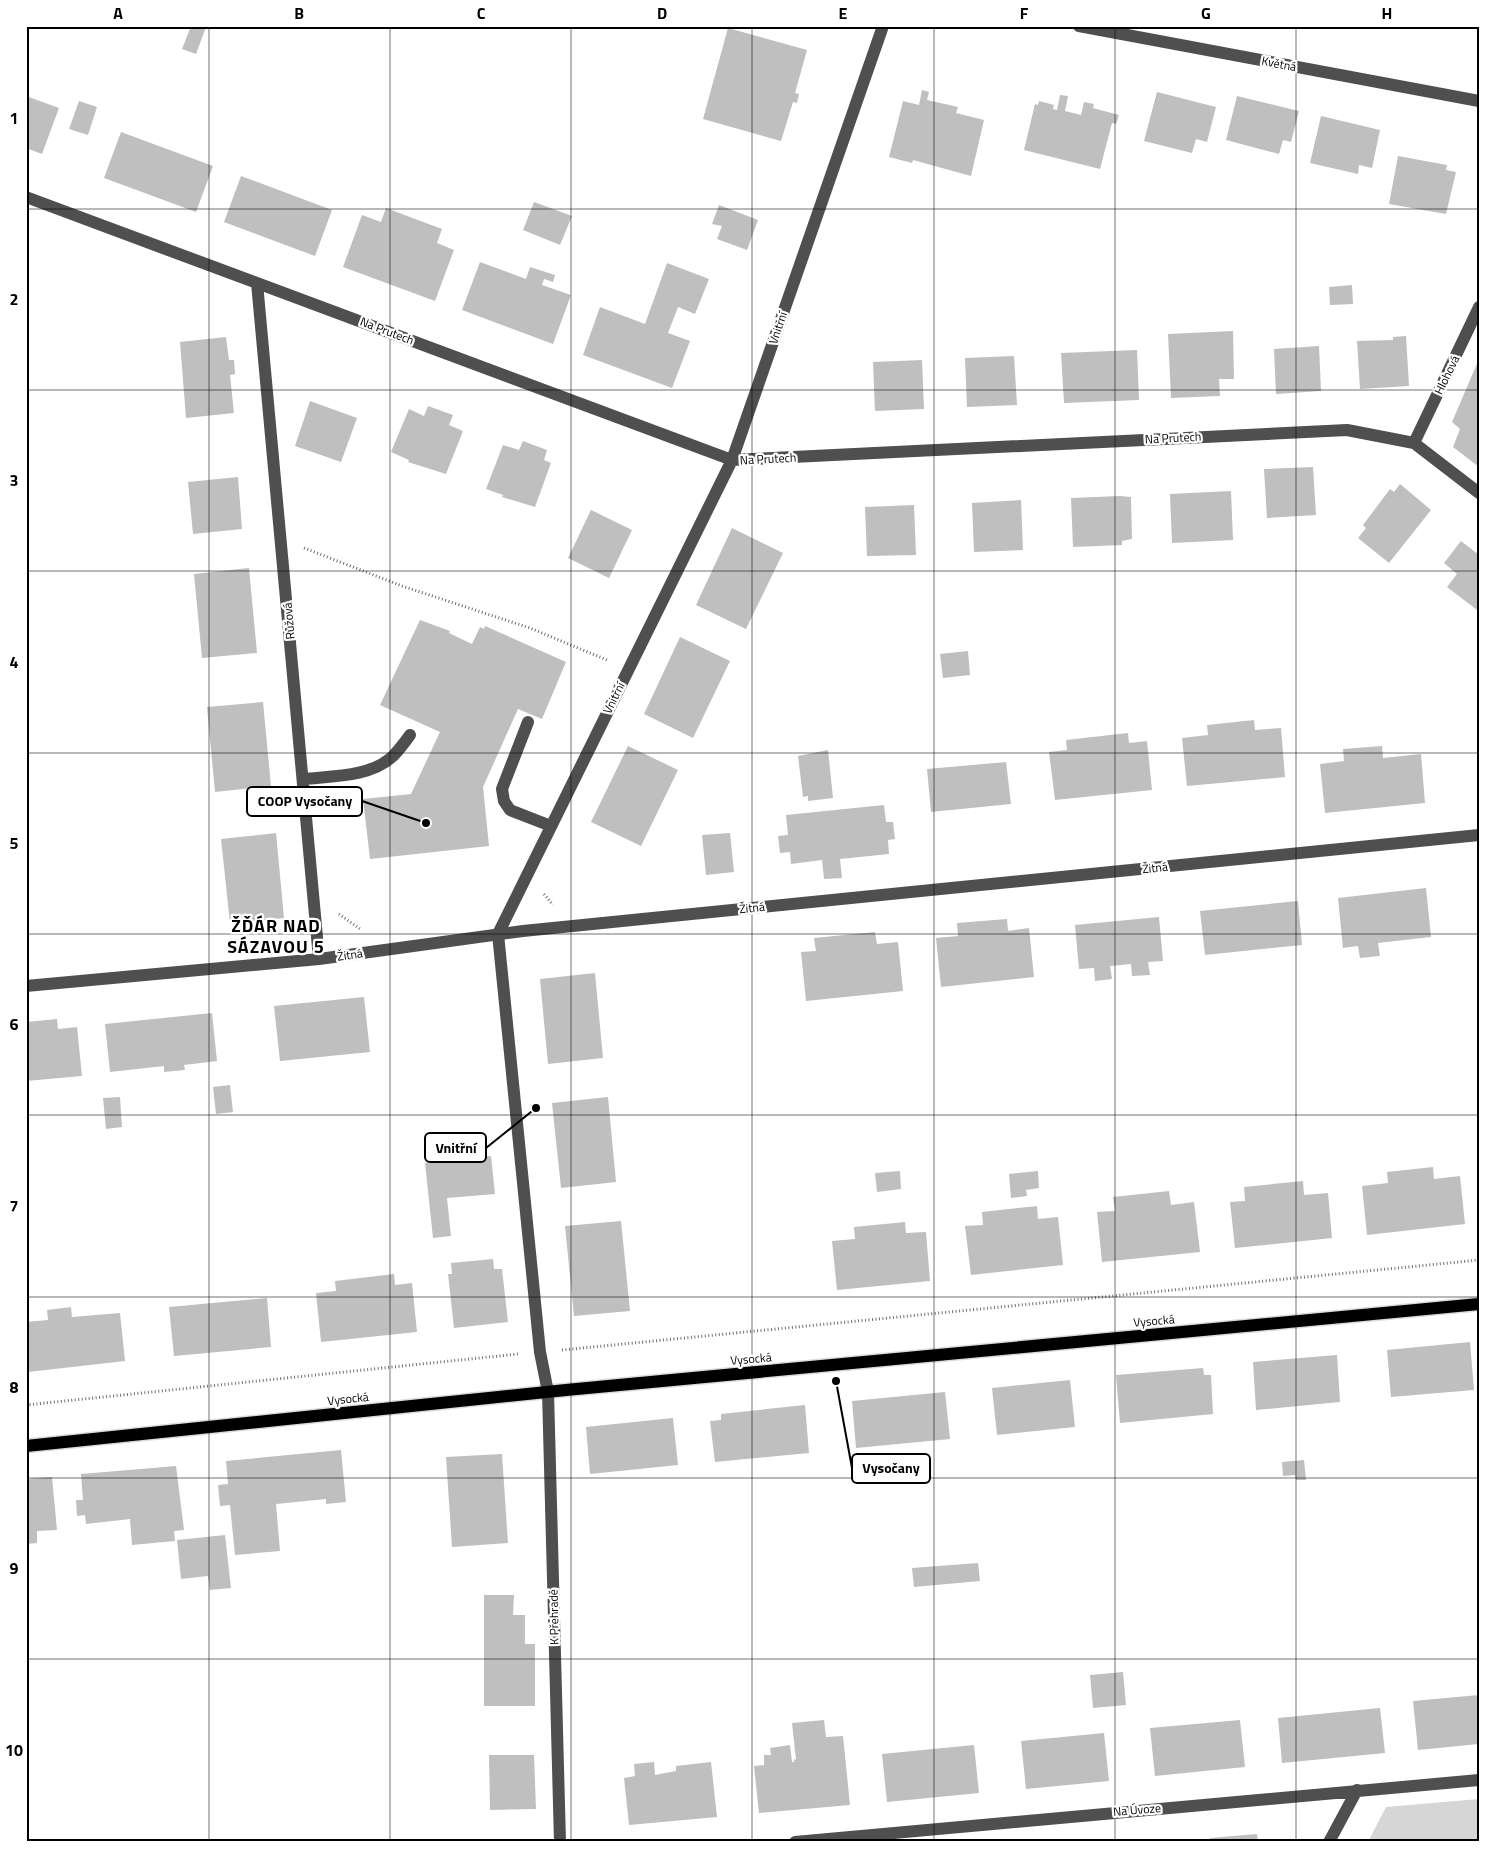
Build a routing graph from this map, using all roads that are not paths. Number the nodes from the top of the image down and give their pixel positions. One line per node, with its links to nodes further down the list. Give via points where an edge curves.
1 (882, 26): 9 (street, Vnitřní)
2 (1080, 26): 3 (street, Květná)
3 (1143, 32): 4 (street, Květná)
4 (1479, 101)
5 (26, 196): 6 (street, Na Prutech)
6 (257, 283): 9 (street, Na Prutech); 13 (street, Růžová)
7 (1479, 307): 8 (street, Hlohová)
8 (1414, 443): 9 (street, Na Prutech, via 1347,430); 10 (street, Na Prutech)
9 (732, 460): 14 (street, Vnitřní)
10 (1479, 493)
11 (528, 722): 14 (street, via 502,789 504,801 510,810)
12 (410, 735): 13 (street, via 392,757 376,766 353,773)
13 (304, 779): 17 (street, Růžová)
14 (551, 826): 16 (street, Vnitřní)
15 (1479, 835): 16 (street, Žitná)
16 (498, 934): 17 (street, Žitná); 20 (street, via 540,1352)
17 (319, 959): 18 (street, Žitná)
18 (26, 986)
19 (1479, 1304): 20 (main road, Vysocká)
20 (548, 1392): 21 (main road, Vysocká); 24 (street, K Přehradě)
21 (26, 1446)
22 (1479, 1780): 23 (street, Na Úvoze)
23 (1357, 1790): 25 (street, Na Úvoze); 26 (street)
24 (560, 1842)
25 (795, 1842)
26 (1329, 1842)

